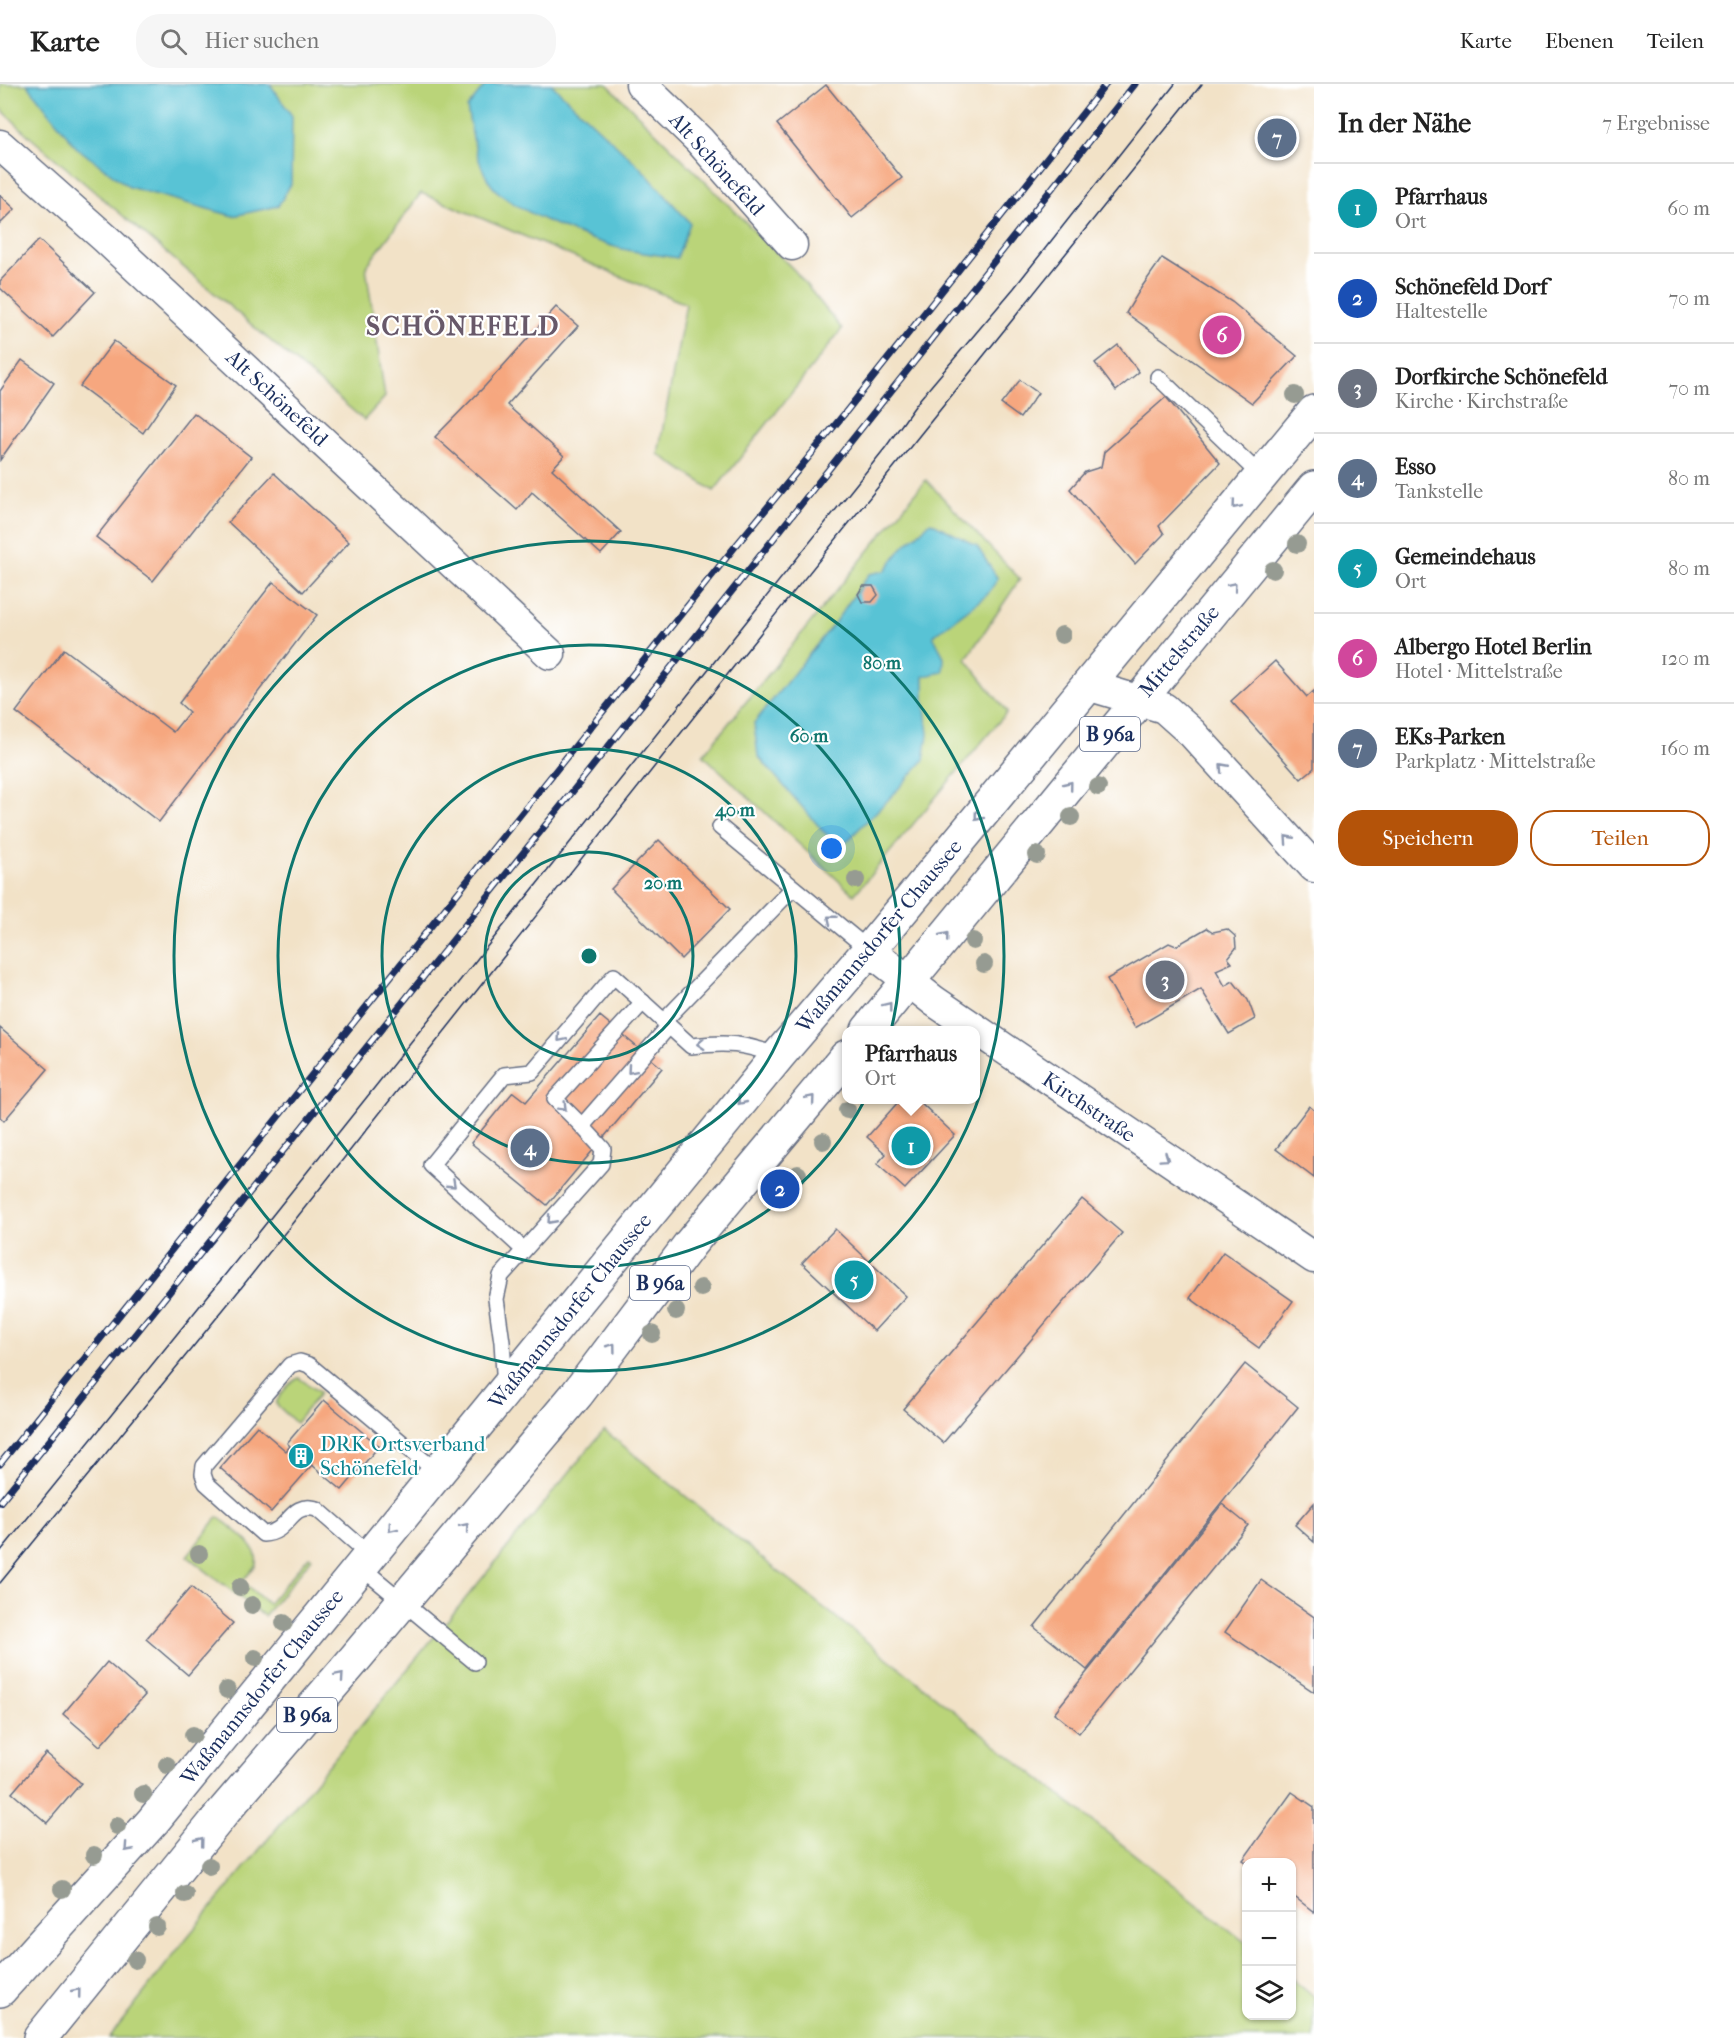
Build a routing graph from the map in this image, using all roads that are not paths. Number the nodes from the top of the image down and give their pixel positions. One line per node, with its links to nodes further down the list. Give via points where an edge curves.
1 (641, 84): 3 (street, Alt Schönefeld, via 699,140)
2 (0, 146): 8 (street, Alt Schönefeld, via 106,238)
3 (792, 245)
4 (1158, 376): 6 (lane)
5 (1314, 412): 6 (main road, B 96a)
6 (1261, 476): 9 (main road, Waßmannsdorfer Chaussee / B 96a, one-way to 9)
7 (1314, 488): 10 (main road, Mittelstraße / B 96a, one-way to 7)
8 (550, 654)
9 (1087, 685): 10 (street); 14 (main road, Waßmannsdorfer Chaussee / B 96a, one-way to 14)
10 (1138, 700): 12 (street, one-way to 10, via 1184,724 1164,708); 15 (main road, Mittelstraße / B 96a, one-way to 10)
11 (720, 827): 13 (lane)
12 (1314, 867)
13 (793, 888): 14 (lane, one-way to 13); 17 (lane)
14 (869, 950): 15 (street, Kirchstraße); 21 (main road, Waßmannsdorfer Chaussee / B 96a)
15 (908, 981): 18 (main road, B 96a, one-way to 15); 19 (street, Kirchstraße, one-way to 19)
16 (644, 1002): 17 (lane); 23 (lane, one-way to 23, via 555,1099); 24 (lane, one-way to 24, via 614,976 532,1072 504,1075 431,1165)
17 (667, 1023): 21 (lane, one-way to 17, via 751,1046 691,1046); 23 (lane, one-way to 23)
18 (871, 1026)
19 (972, 1026)
20 (980, 1032): 25 (street, Kirchstraße, one-way to 25)
21 (778, 1056): 26 (main road, Waßmannsdorfer Chaussee / B 96a, one-way to 26)
22 (842, 1062): 29 (main road, B 96a, one-way to 22, via 577,1394 690,1244)
23 (582, 1126): 24 (lane, one-way to 24, via 603,1149 601,1164)
24 (524, 1250): 26 (lane, via 501,1276 496,1299)
25 (1314, 1258)
26 (505, 1390): 27 (main road, Waßmannsdorfer Chaussee / B 96a)
27 (437, 1472): 28 (main road, Waßmannsdorfer Chaussee / B 96a, one-way to 28); 28 (lane, via 309,1365 300,1362 290,1365 204,1466 206,1483 263,1534 280,1529 297,1510 317,1509)
28 (365, 1561): 29 (lane); 31 (main road, Waßmannsdorfer Chaussee / B 96a, one-way to 31, via 153,1821)
29 (403, 1602): 30 (lane); 32 (main road, B 96a, one-way to 29, via 225,1810)
30 (475, 1662)
31 (0, 1990)
32 (40, 2038)

